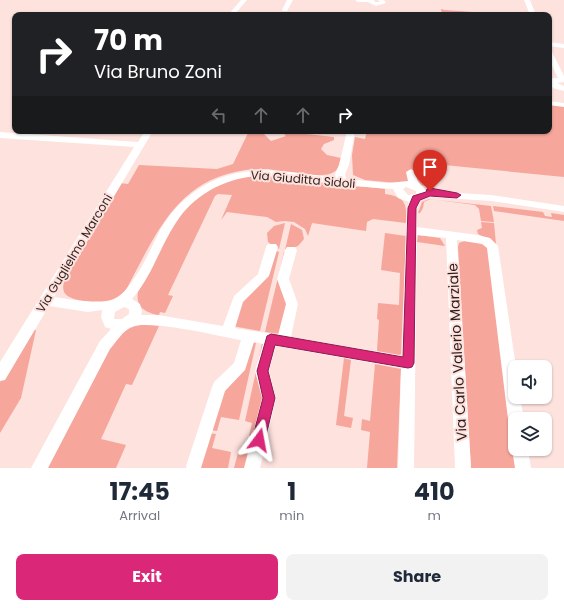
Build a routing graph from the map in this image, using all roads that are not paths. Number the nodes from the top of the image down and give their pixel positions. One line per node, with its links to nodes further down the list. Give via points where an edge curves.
1 (244, 0): 8 (street)
2 (290, 0): 7 (street)
3 (358, 0): 4 (street)
4 (362, 0): 6 (street)
5 (527, 0): 9 (street)
6 (374, 3)
7 (285, 10)
8 (234, 12)
9 (532, 12)
10 (552, 44): 11 (street)
11 (564, 46)
12 (552, 66): 13 (street)
13 (558, 84)
14 (552, 103): 15 (street)
15 (564, 105)
16 (146, 134): 19 (street, Via Guglielmo Marconi)
17 (350, 134): 20 (street)
18 (0, 135): 19 (street)
19 (139, 145): 31 (street, Via Guglielmo Marconi)
20 (344, 165): 21 (street, via 335,175); 22 (street, via 345,174); 23 (street, via 349,177)
21 (320, 179): 22 (street, Via Giuditta Sidoli); 30 (street, Via Giuditta Sidoli, via 253,173 233,176 212,184 192,198 174,217)
22 (341, 181): 23 (street, Via Giuditta Sidoli)
23 (357, 183): 24 (street, Via Giuditta Sidoli)
24 (410, 190): 25 (street, Via Giuditta Sidoli); 26 (street)
25 (563, 209)
26 (411, 230): 27 (street); 42 (street)
27 (451, 235): 44 (street, via 481,239 493,249); 50 (street, Via Carlo Valerio Marziale)
28 (272, 247): 38 (street, via 263,276 238,299)
29 (290, 250): 40 (street, via 283,279 292,304)
30 (137, 285): 32 (street, Via Giuditta Sidoli); 33 (street, Via Giuditta Sidoli, via 133,299)
31 (45, 301): 34 (street); 43 (street, Via Guglielmo Marconi)
32 (116, 304): 33 (street, via 127,302); 34 (street); 35 (street, via 108,312)
33 (136, 307): 36 (street, via 142,314); 37 (street, via 134,317)
34 (88, 308): 35 (street, via 102,314)
35 (108, 320): 37 (street, via 115,325); 41 (street, via 109,330)
36 (158, 320): 37 (street, via 137,320); 38 (street)
37 (127, 323): 41 (street)
38 (227, 332): 39 (street)
39 (249, 336): 40 (street); 46 (street, via 240,366 219,387)
40 (277, 340): 42 (street); 48 (street, via 262,371 269,398)
41 (105, 345): 47 (street)
42 (408, 363): 49 (street)
43 (0, 375)
44 (515, 412)
45 (521, 456): 51 (street)
46 (194, 466)
47 (39, 468)
48 (252, 468)
49 (406, 468)
50 (463, 468)
51 (523, 468)

